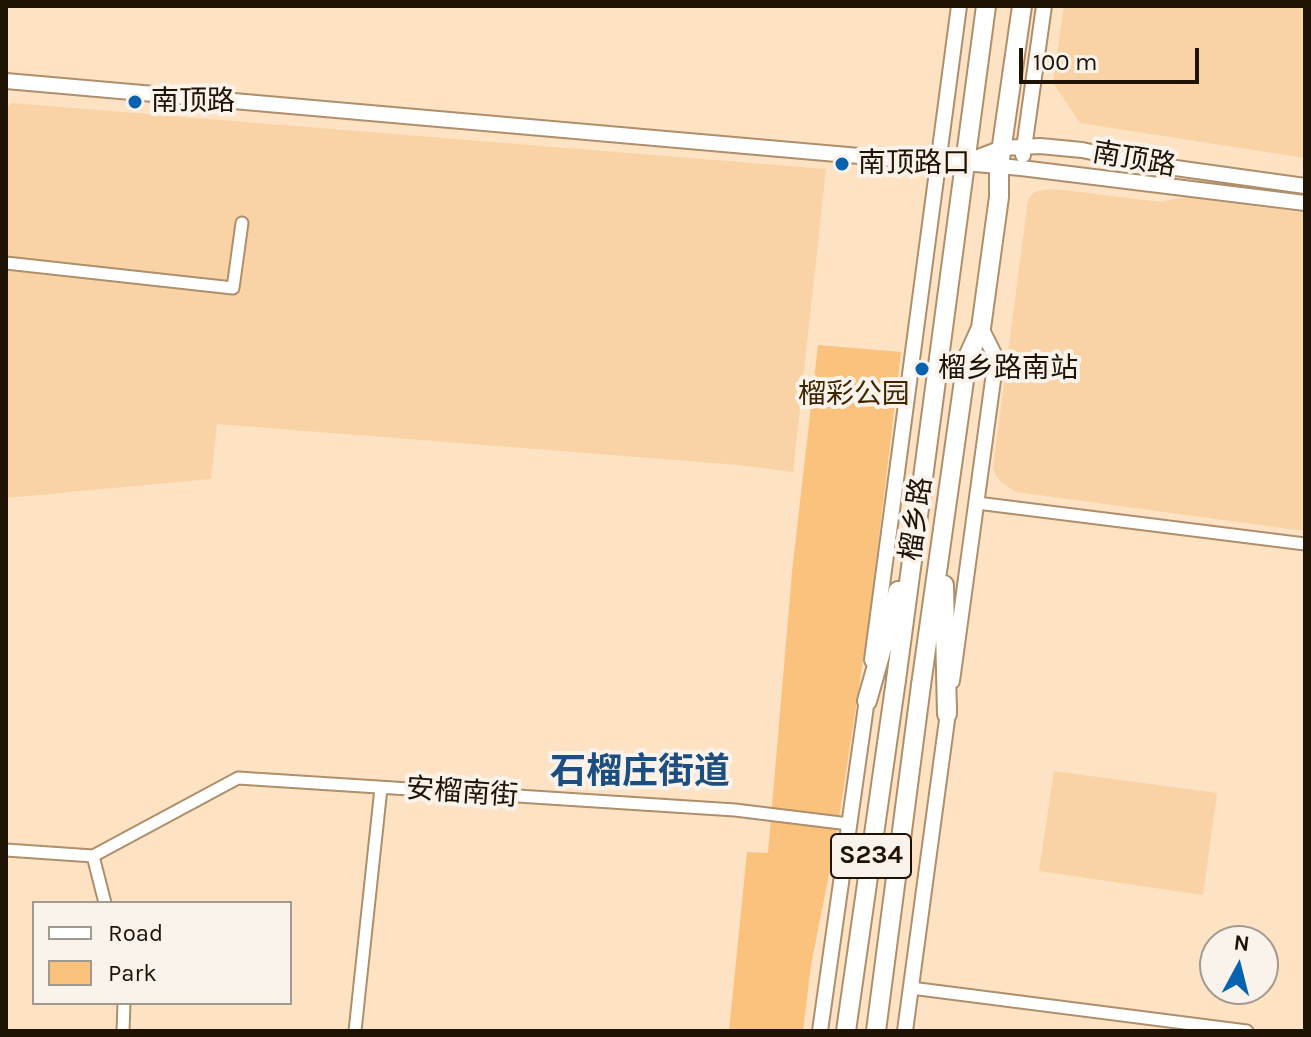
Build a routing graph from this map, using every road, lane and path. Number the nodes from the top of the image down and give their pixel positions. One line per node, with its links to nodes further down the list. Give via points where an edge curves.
1 (959, 6): 8 (street, 榴乡路)
2 (986, 6): 9 (main road, 榴乡路)
3 (1022, 6): 7 (main road, 榴乡路)
4 (1044, 6): 6 (street)
5 (6, 81): 8 (street, 南顶路)
6 (1024, 146): 7 (street, 南顶路); 10 (street); 11 (street, 南顶路, via 1082,150)
7 (1001, 157): 9 (street, 南顶路); 10 (street, 南顶路); 15 (main road, 榴乡路)
8 (939, 163): 9 (street, 南顶路); 20 (street, 榴乡路)
9 (964, 163): 17 (main road, 榴乡路)
10 (1021, 168): 12 (street, 南顶路)
11 (1305, 186)
12 (1305, 203)
13 (242, 223): 14 (street, via 233,288)
14 (6, 263)
15 (981, 328): 16 (street, 榴乡路, via 996,358); 18 (main road, 榴乡路, via 967,359)
16 (977, 503): 19 (street); 21 (street, 榴乡路)
17 (915, 531): 20 (main road); 32 (main road, 榴乡路 / S234)
18 (943, 531): 21 (main road); 33 (main road, 榴乡路 / S234)
19 (1305, 544)
20 (867, 701): 23 (street, 榴乡路)
21 (947, 714): 27 (street, 榴乡路)
22 (381, 788): 23 (street, 安榴南街, via 735,810); 25 (street, 安榴南街, via 238,778); 30 (street)
23 (849, 824): 31 (street, 榴乡路)
24 (6, 850): 25 (street)
25 (93, 856): 26 (street)
26 (104, 901)
27 (911, 988): 34 (street, 榴乡路); 35 (street)
28 (124, 1005): 29 (street)
29 (123, 1031)
30 (355, 1031)
31 (820, 1031)
32 (846, 1031)
33 (876, 1031)
34 (905, 1031)
35 (1247, 1031)

